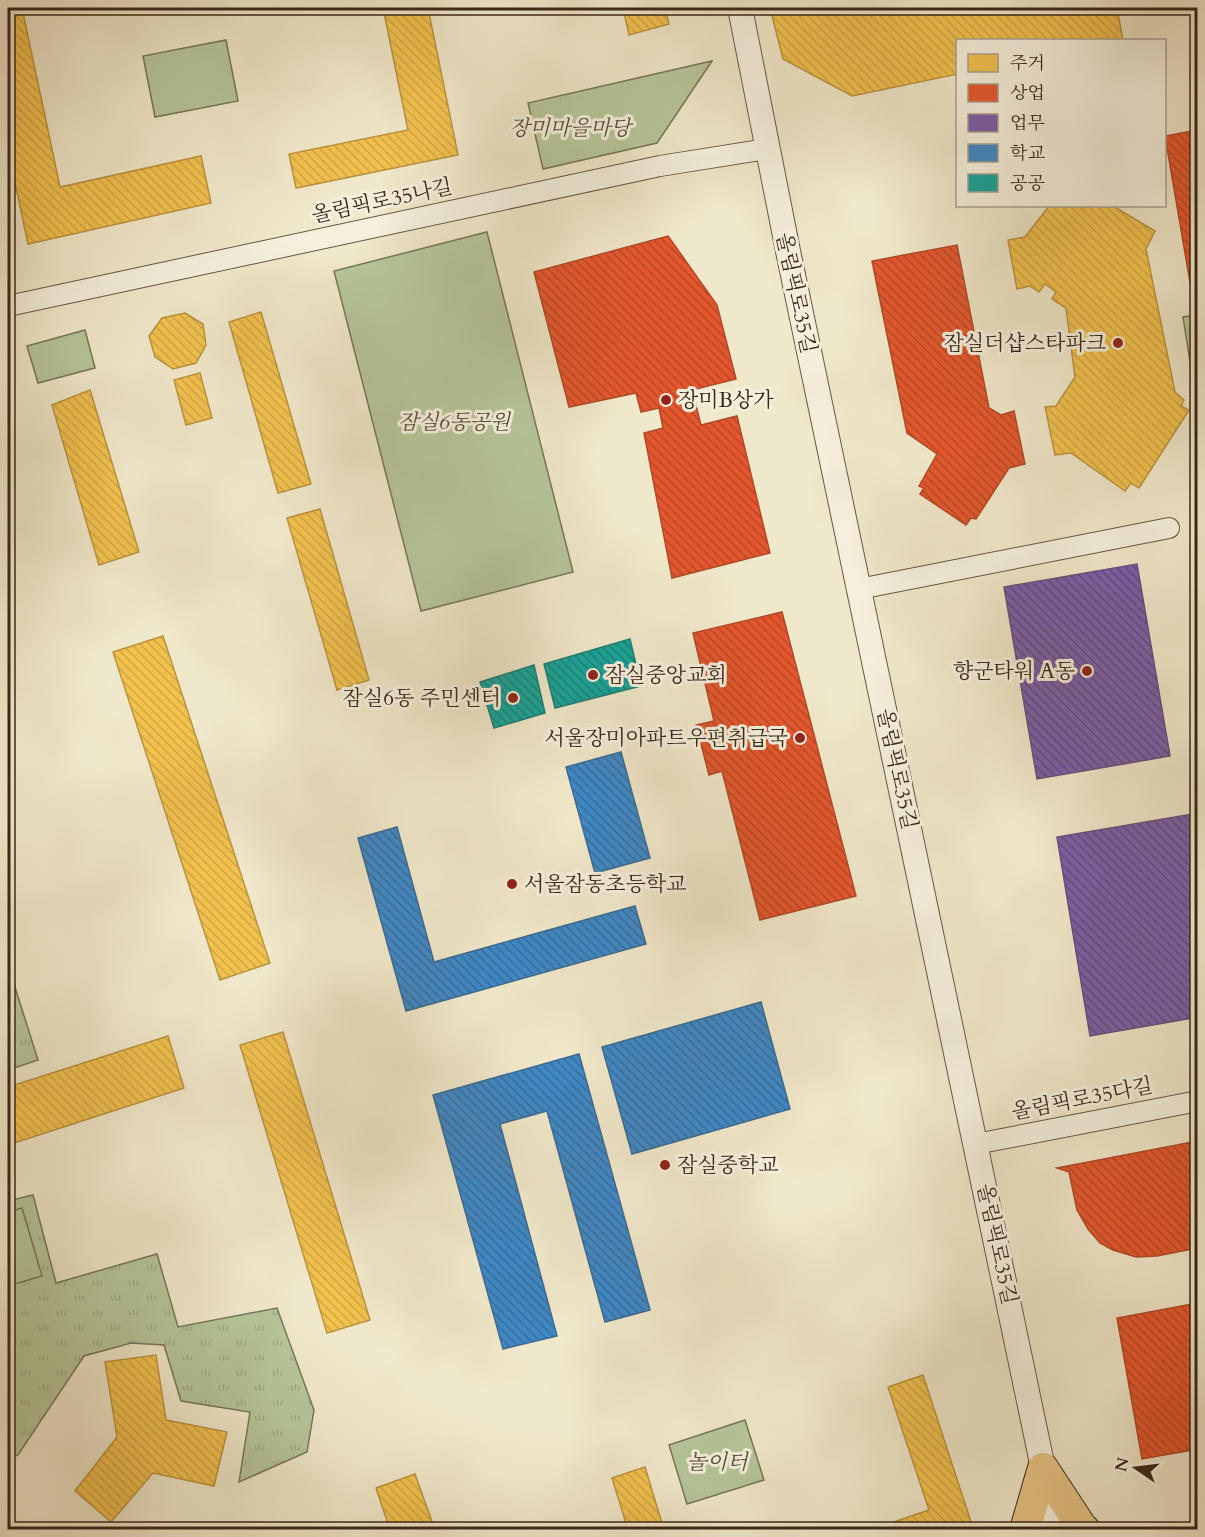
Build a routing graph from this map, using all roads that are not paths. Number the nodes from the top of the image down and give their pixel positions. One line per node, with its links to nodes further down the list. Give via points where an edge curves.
1 (740, 8): 2 (street, 올림픽로35길)
2 (767, 149): 3 (street, 올림픽로35나길, via 660,166); 5 (street, 올림픽로35길)
3 (8, 306)
4 (1169, 528): 5 (street)
5 (859, 589): 7 (street, 올림픽로35길)
6 (1197, 1101): 7 (street, 올림픽로35다길)
7 (976, 1144): 8 (street, 올림픽로35길)
8 (1043, 1468): 9 (main road); 10 (street, 올림픽로35길); 11 (main road)
9 (1025, 1530)
10 (1056, 1530)
11 (1085, 1530)

